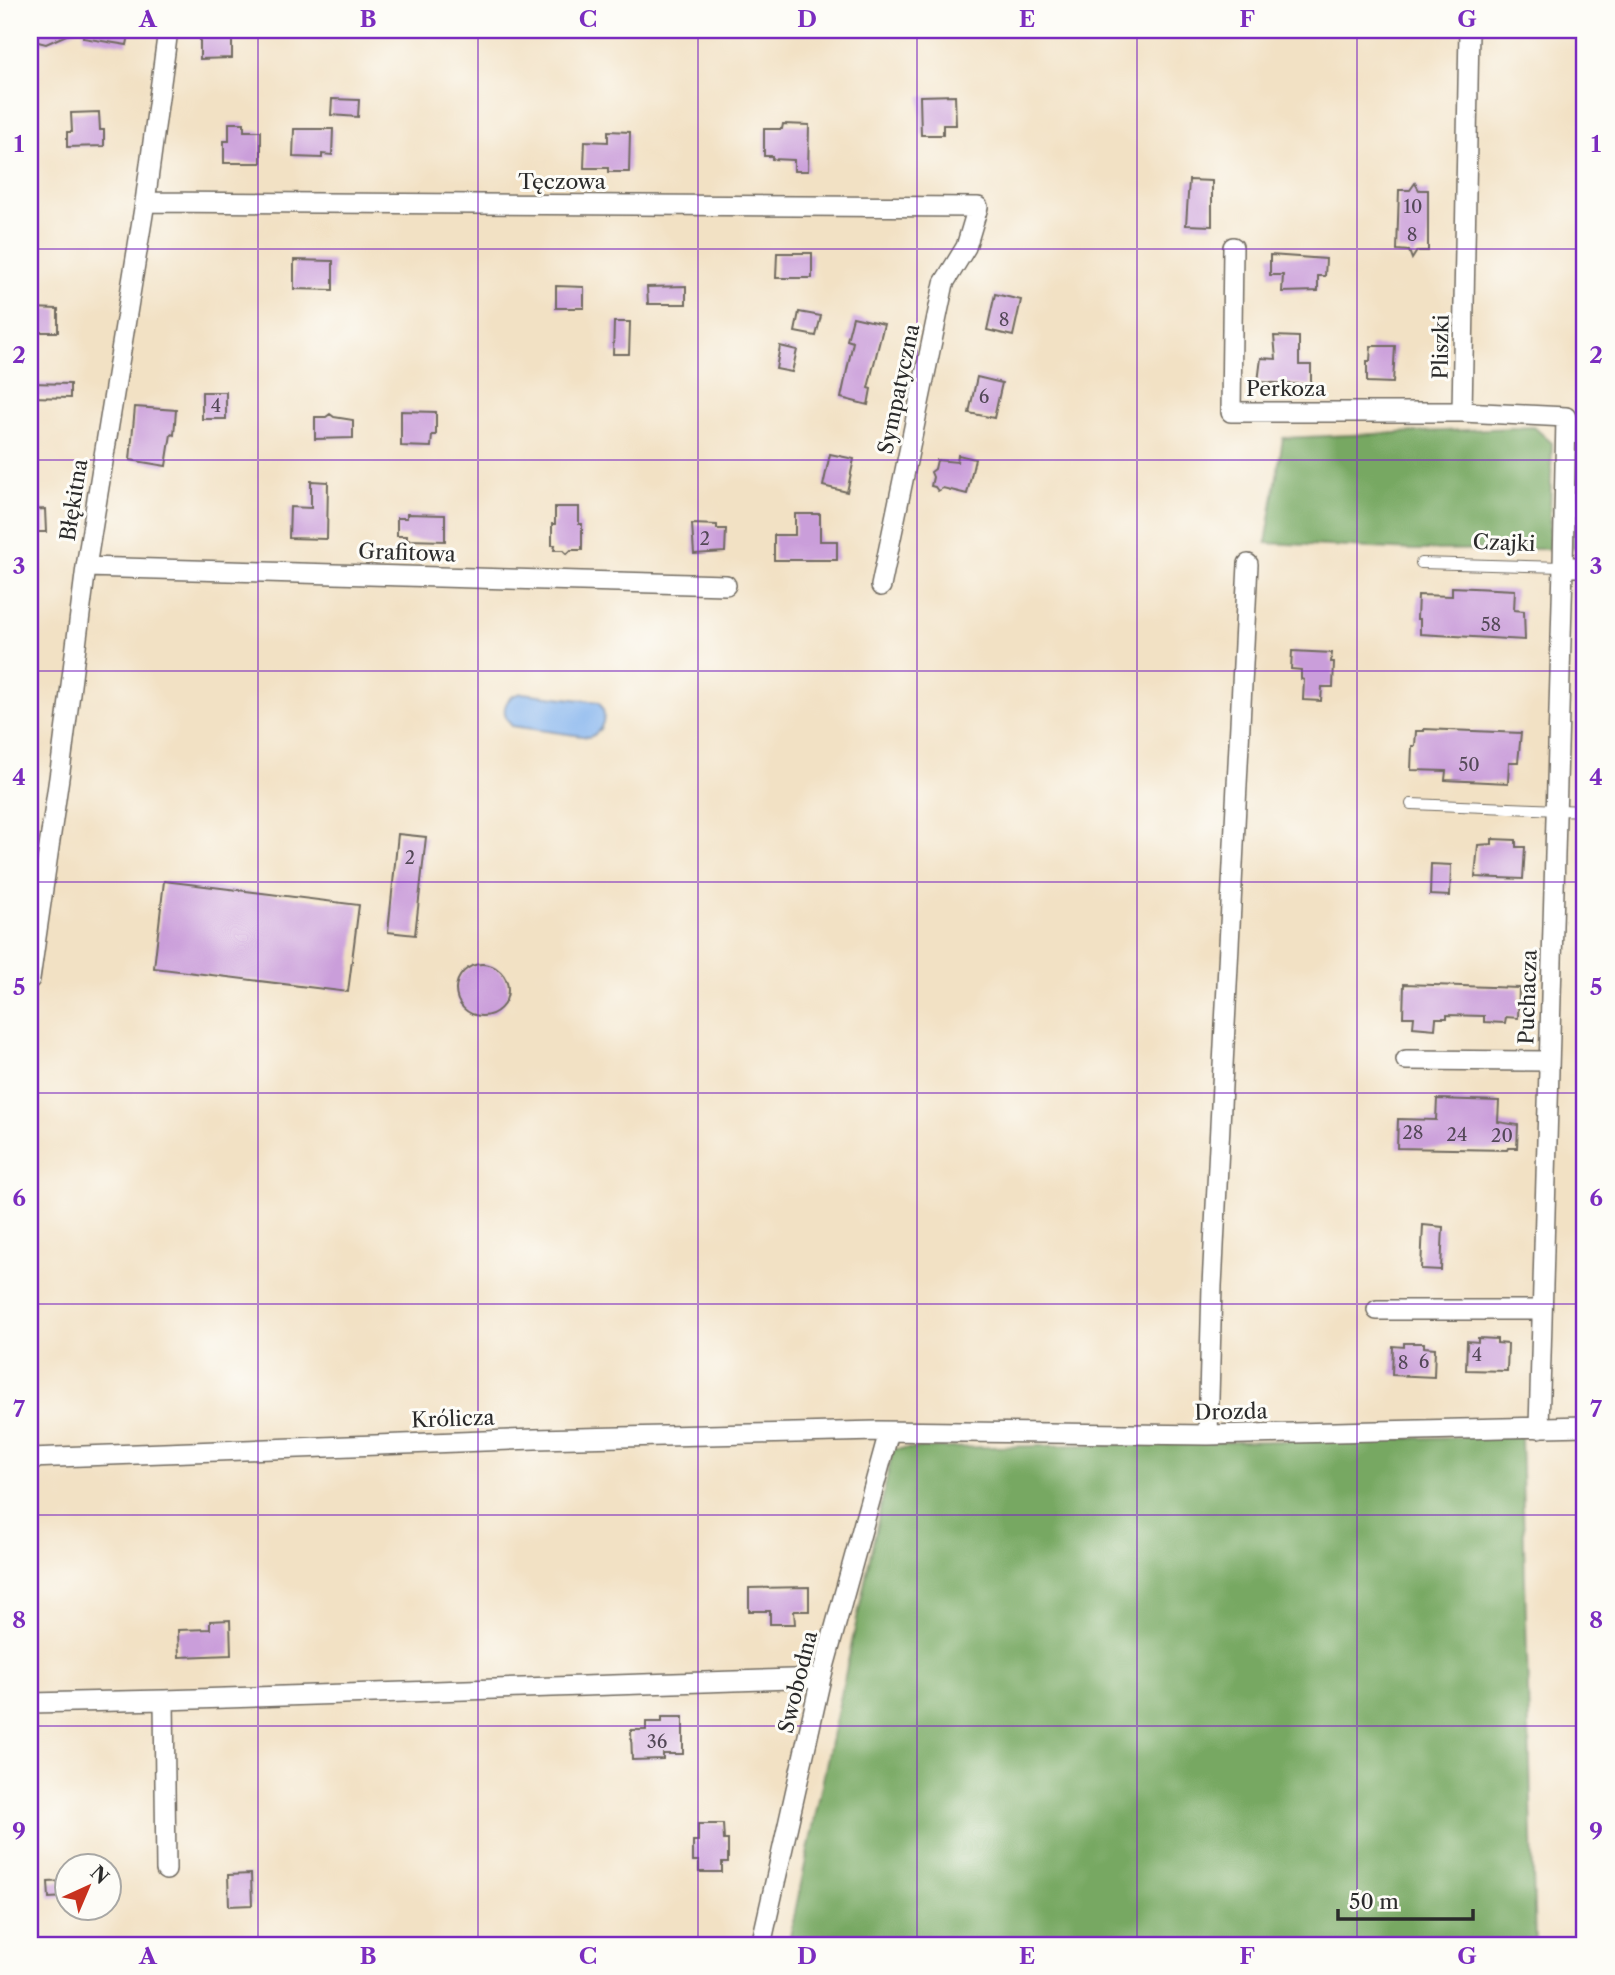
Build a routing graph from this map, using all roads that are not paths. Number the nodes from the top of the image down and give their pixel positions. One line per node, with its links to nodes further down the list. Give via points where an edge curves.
1 (168, 30): 3 (street, Błękitna)
2 (1469, 30): 6 (street, Pliszki)
3 (145, 202): 4 (street, Tęczowa); 9 (street, Błękitna)
4 (978, 206): 13 (street, Sympatyczna, via 967,247 944,283)
5 (1233, 247): 6 (street, Perkoza, via 1231,412)
6 (1462, 412): 10 (street, via 1566,417)
7 (1421, 563): 10 (lane, Czajki)
8 (1248, 564): 25 (street)
9 (86, 567): 12 (street, Grafitowa); 17 (street, Błękitna)
10 (1563, 567): 11 (street, Czajki); 15 (street, Puchacza)
11 (1585, 568)
12 (726, 585)
13 (881, 586)
14 (1411, 804): 15 (lane)
15 (1556, 810): 16 (lane); 19 (street, Puchacza)
16 (1585, 811)
17 (30, 979)
18 (1406, 1060): 19 (street)
19 (1549, 1061): 21 (street, Puchacza)
20 (1377, 1310): 21 (street)
21 (1541, 1310): 23 (street, Puchacza)
22 (1585, 1426): 23 (street, Drozda)
23 (1539, 1428): 25 (street, Drozda)
24 (883, 1432): 25 (street, Drozda); 26 (street, Królicza, via 535,1438); 27 (street, Swobodna)
25 (1208, 1435)
26 (30, 1458)
27 (821, 1678): 28 (street); 31 (street, Swobodna)
28 (164, 1700): 29 (street); 30 (street)
29 (30, 1703)
30 (166, 1870)
31 (761, 1945)

